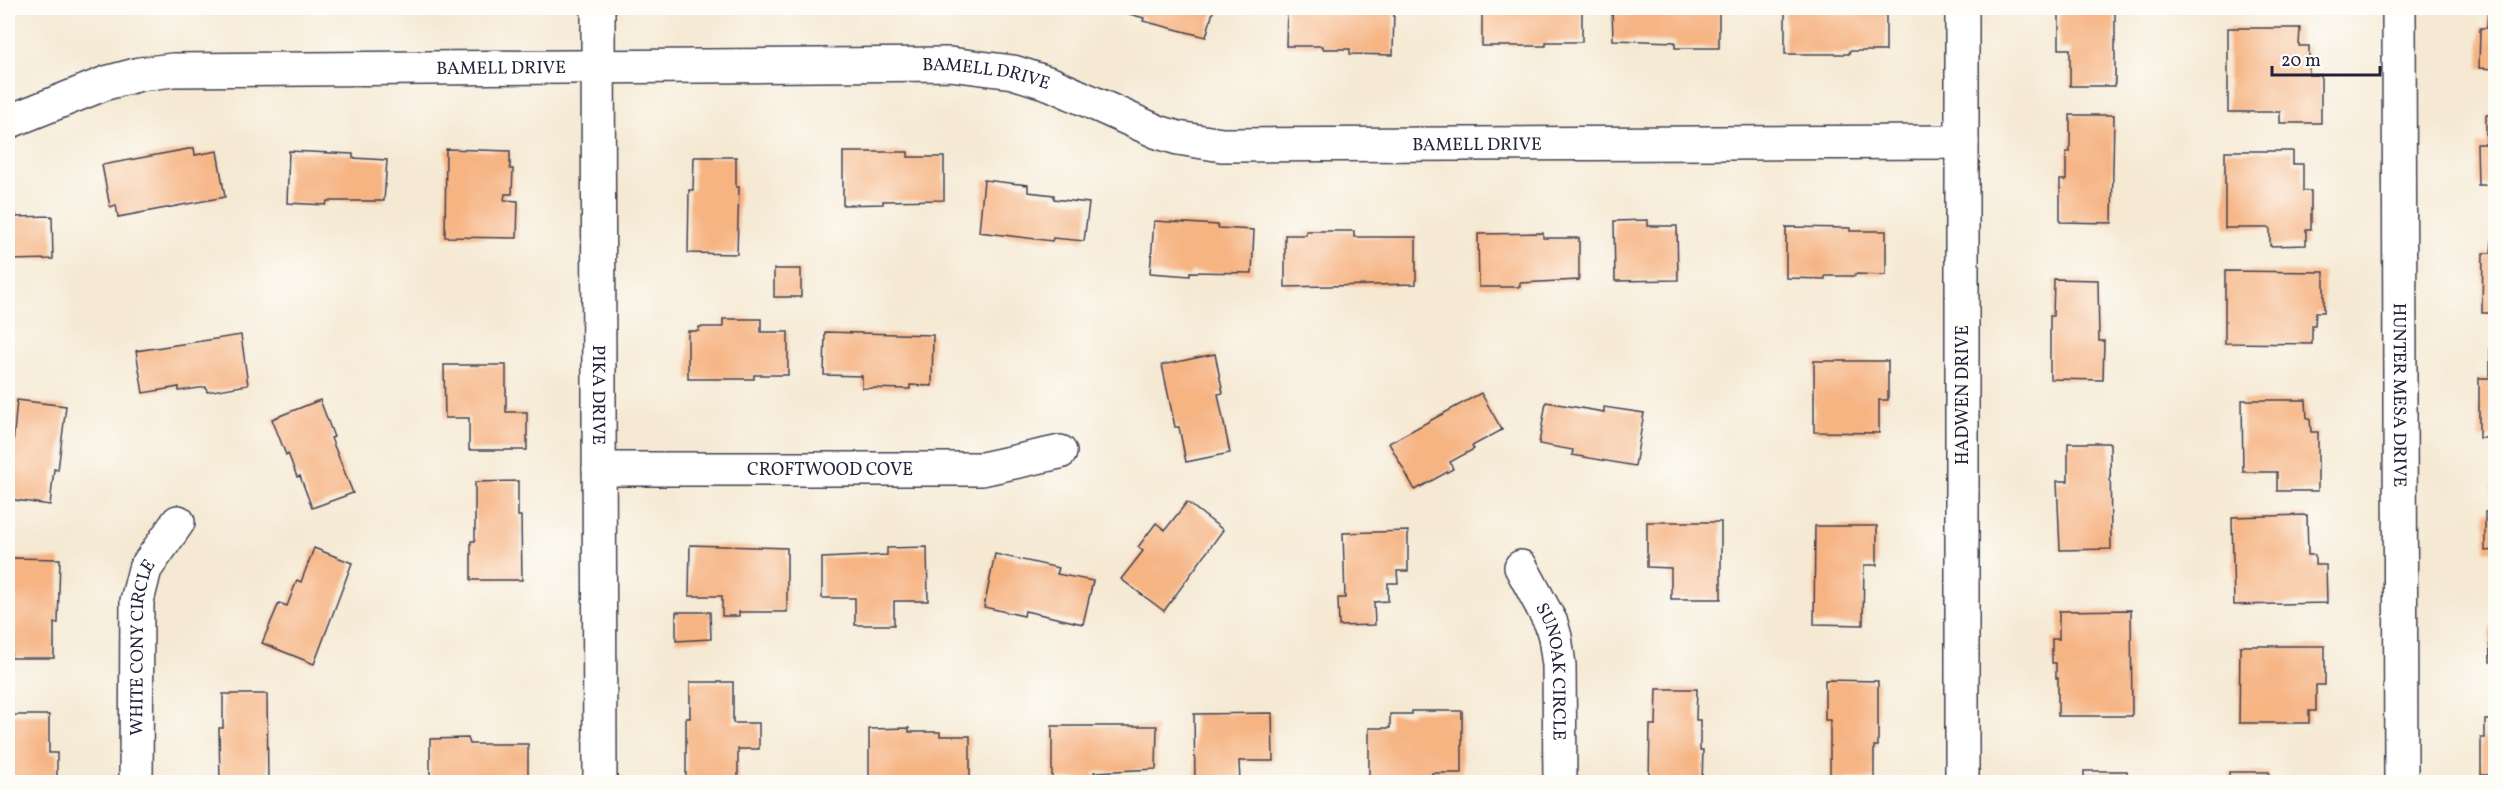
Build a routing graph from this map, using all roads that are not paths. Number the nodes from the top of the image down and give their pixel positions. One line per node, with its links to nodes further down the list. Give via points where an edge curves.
1 (598, 8): 4 (street, PIKA DRIVE)
2 (1962, 8): 6 (street, HADWEN DRIVE)
3 (2399, 8): 15 (street, HUNTER MESA DRIVE)
4 (598, 66): 5 (street, BAMELL DRIVE, via 173,70 106,83); 6 (street, BAMELL DRIVE, via 950,64 993,68 1051,84 1158,132 1222,145); 8 (street, PIKA DRIVE)
5 (8, 122)
6 (1962, 142): 14 (street, HADWEN DRIVE)
7 (1060, 452): 8 (street, CROFTWOOD COVE, via 982,469)
8 (599, 470): 12 (street, PIKA DRIVE)
9 (178, 522): 11 (street, WHITE CONY CIRCLE, via 146,569 137,601)
10 (1521, 567): 13 (street, SUNOAK CIRCLE, via 1555,637)
11 (136, 783)
12 (600, 783)
13 (1560, 783)
14 (1962, 783)
15 (2401, 783)

